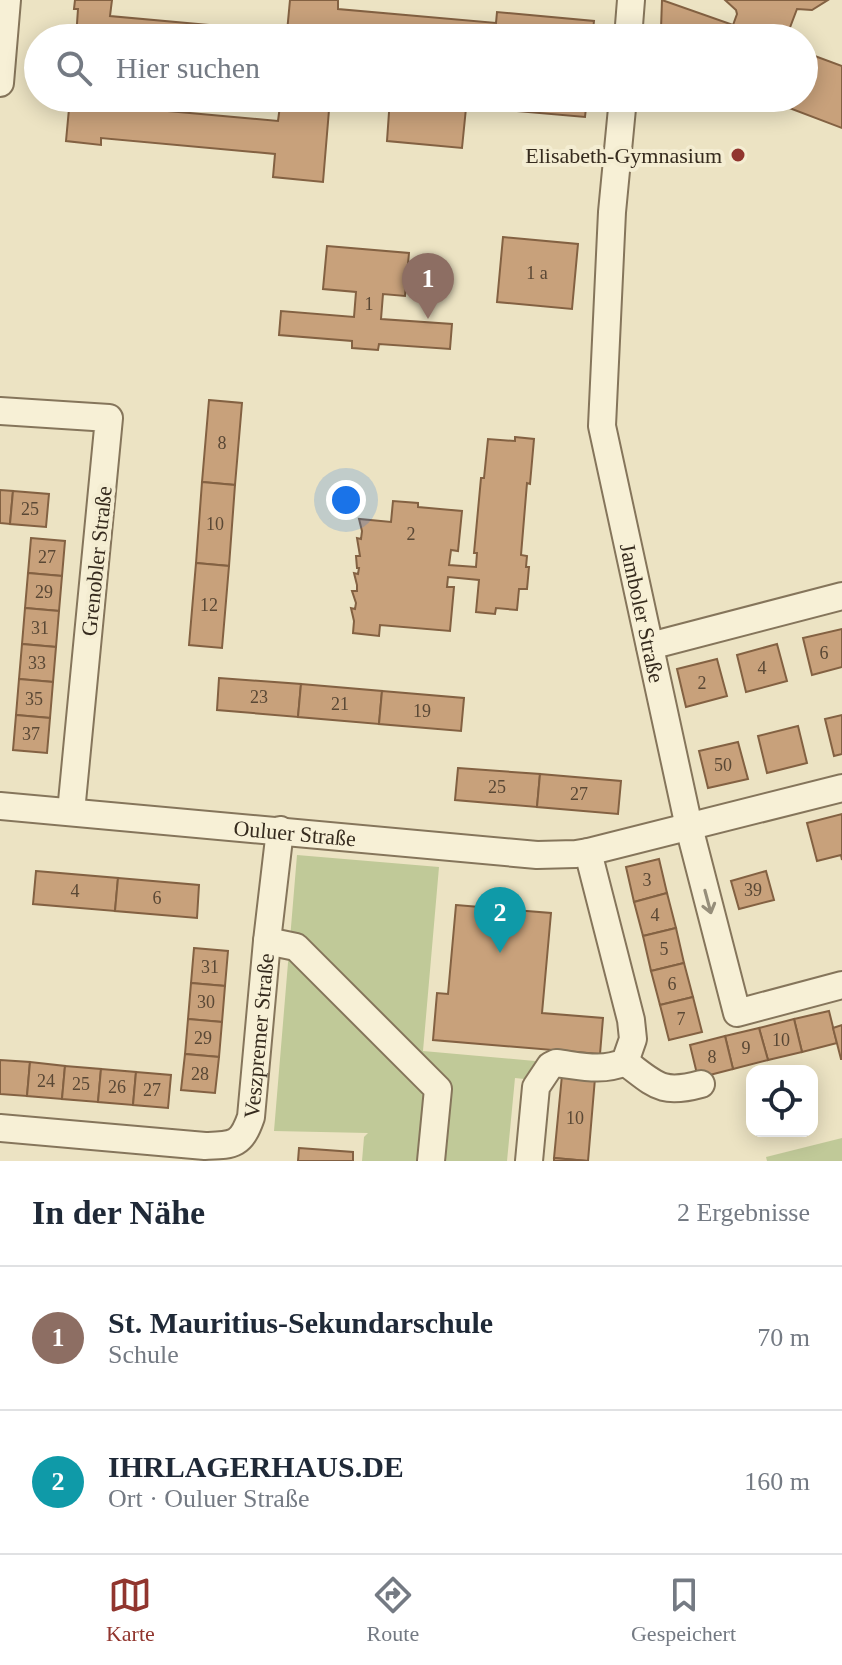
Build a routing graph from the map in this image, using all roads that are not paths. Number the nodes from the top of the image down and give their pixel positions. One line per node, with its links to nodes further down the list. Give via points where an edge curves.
1 (7, 0): 4 (street)
2 (631, 0): 3 (street)
3 (629, 24)
4 (0, 83)
5 (622, 112): 8 (street, Jamboler Straße, via 602,426)
6 (0, 411): 11 (street, Grenobler Straße, via 109,418)
7 (842, 596): 8 (street)
8 (650, 646): 12 (street, Jamboler Straße)
9 (842, 788): 12 (street, Ouluer Straße)
10 (0, 806): 11 (street, Ouluer Straße)
11 (71, 812): 13 (street, Ouluer Straße)
12 (689, 827): 14 (street, Ouluer Straße); 16 (street, Jamboler Straße, one-way to 16, via 737,1013)
13 (280, 830): 14 (street, Ouluer Straße, via 537,855); 15 (street, Veszpremer Straße)
14 (588, 852): 17 (street, via 633,1029)
15 (267, 941): 19 (street, Veszpremer Straße, via 251,1117 238,1142 205,1146); 20 (street, via 296,947 438,1089)
16 (842, 985)
17 (625, 1062): 18 (street, via 666,1089); 21 (street, via 605,1069 550,1066 536,1087)
18 (701, 1084)
19 (0, 1128)
20 (431, 1161)
21 (529, 1161)

